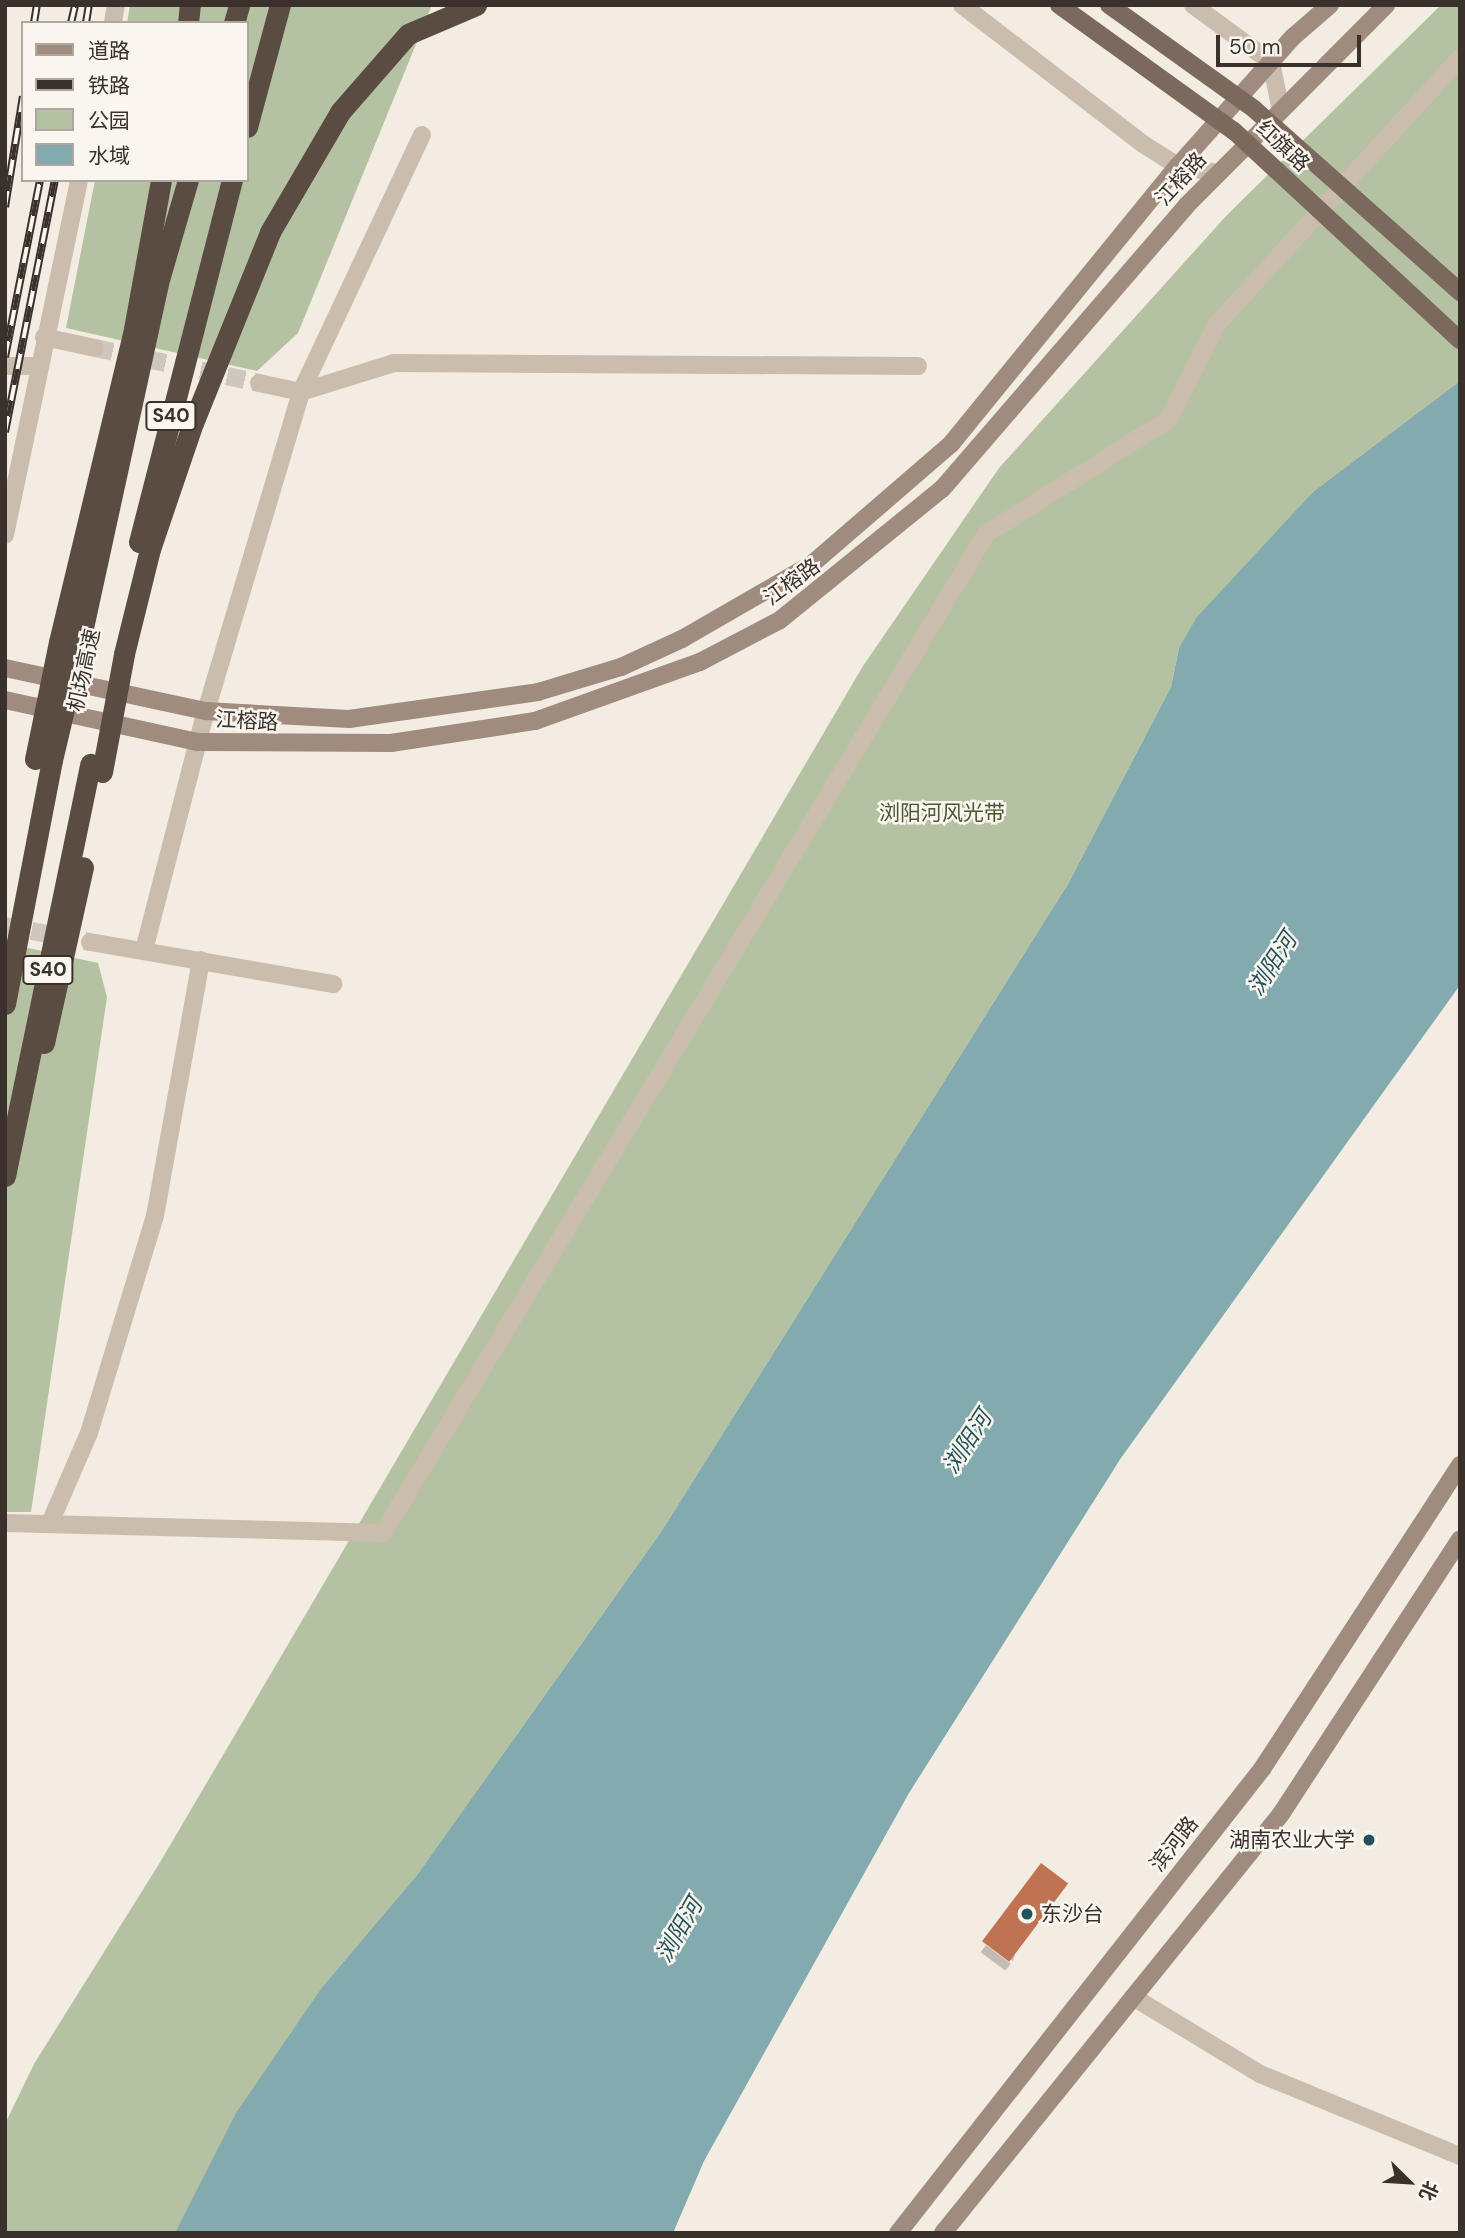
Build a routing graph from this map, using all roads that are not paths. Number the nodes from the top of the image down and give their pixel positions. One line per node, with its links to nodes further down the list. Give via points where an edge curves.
1 (280, 5): 12 (highway)
2 (475, 5): 31 (highway, via 408,34 340,112 270,232 193,423)
3 (962, 5): 14 (street)
4 (1059, 5): 22 (main road, 红旗路, bridge, via 1234,131)
5 (1109, 5): 20 (main road, 红旗路, bridge, via 1254,109)
6 (1193, 5): 10 (street)
7 (1330, 5): 10 (main road, 江榕路)
8 (1386, 5): 11 (main road, 江榕路)
9 (1460, 58): 44 (street, via 1217,324 1169,419 986,534 383,1533)
10 (1271, 62): 11 (street); 14 (main road, 江榕路)
11 (1280, 106): 15 (main road, 江榕路)
12 (248, 123)
13 (422, 135): 28 (street)
14 (1178, 166): 15 (street); 34 (main road, 江榕路, via 951,444 812,564 741,607 621,667 538,692 349,719)
15 (1217, 173): 35 (main road, 江榕路, via 951,479 780,620 700,662 534,722 391,743)
16 (79, 182): 21 (street)
17 (161, 182): 30 (highway)
18 (187, 182): 30 (highway, 机场高速 / S40)
19 (232, 182): 31 (highway, 机场高速 / S40)
20 (1460, 292)
21 (44, 337): 23 (street); 25 (street)
22 (1460, 340)
23 (95, 348)
24 (5, 366): 25 (street)
25 (38, 366): 29 (street)
26 (918, 366): 28 (street, via 394,363)
27 (259, 383): 28 (street)
28 (301, 392): 34 (street)
29 (5, 535)
30 (69, 644): 40 (highway, 机场高速 / S40, bridge, via 44,759 26,898)
31 (118, 653): 41 (highway, 机场高速 / S40)
32 (5, 668): 34 (main road, 江榕路)
33 (5, 700): 35 (main road, 江榕路)
34 (206, 711): 35 (street)
35 (197, 742): 37 (street)
36 (90, 942): 37 (street)
37 (144, 950): 38 (street)
38 (201, 960): 39 (street); 44 (street, via 155,1216 89,1433)
39 (333, 984)
40 (5, 1004)
41 (5, 1176)
42 (1460, 1465): 48 (main road, 滨河路, via 1262,1769)
43 (5, 1523): 44 (street)
44 (50, 1523)
45 (1460, 1539): 46 (main road, via 1281,1814)
46 (1133, 1997): 47 (street, via 1260,2074); 49 (main road)
47 (1460, 2156)
48 (898, 2233)
49 (943, 2233)

